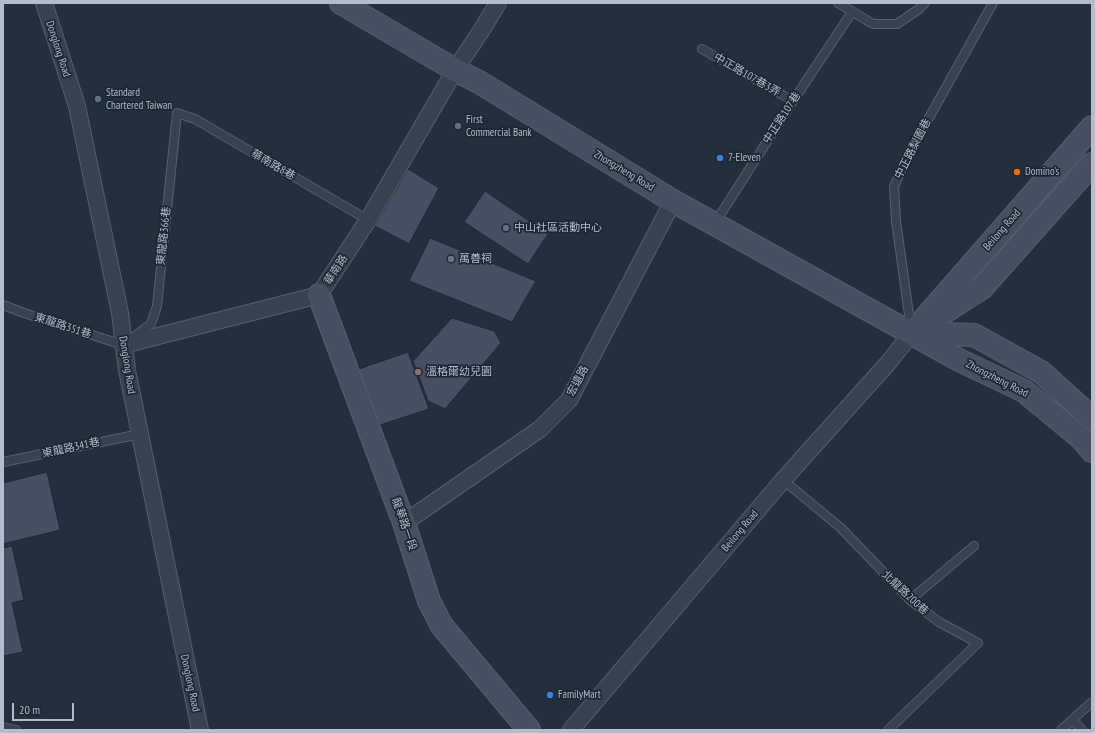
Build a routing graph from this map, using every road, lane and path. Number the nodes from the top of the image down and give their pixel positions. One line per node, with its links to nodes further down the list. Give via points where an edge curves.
1 (44, 3): 20 (street, Donglong Road, via 77,106 120,313)
2 (341, 3): 9 (main road, Zhongzheng Road)
3 (498, 3): 9 (street, 華南路)
4 (838, 3): 7 (lane)
5 (925, 3): 7 (lane, via 897,24 873,24)
6 (993, 3): 19 (lane, 中正路梨園巷, via 906,159 894,188 896,222)
7 (852, 12): 10 (lane, 中正路107巷)
8 (702, 49): 10 (lane, 中正路107巷3弄)
9 (455, 70): 14 (main road, Zhongzheng Road, via 479,82); 15 (street, 華南路)
10 (793, 101): 16 (lane, 中正路107巷)
11 (177, 113): 15 (lane, 華南路8巷, via 195,119); 20 (lane, 東龍路366巷, via 157,306 151,324)
12 (1092, 127): 19 (main road, Beilong Road)
13 (1092, 164): 19 (main road, Beilong Road, via 982,288)
14 (673, 201): 16 (main road, Zhongzheng Road); 26 (street, 宏遠路, via 569,400 540,429)
15 (368, 220): 17 (street, 華南路)
16 (714, 224): 19 (main road, Zhongzheng Road)
17 (320, 295): 20 (street, 華南路); 26 (main road, 龍華路一段)
18 (3, 305): 20 (lane, 東龍路351巷)
19 (912, 333): 21 (main road, Zhongzheng Road, via 974,335 1041,372); 23 (main road, Zhongzheng Road, via 959,360 1024,391); 25 (street, Beilong Road)
20 (123, 345): 22 (street, Donglong Road)
21 (1092, 418)
22 (140, 434): 24 (lane, 東龍路341巷); 33 (street, Donglong Road)
23 (1092, 451)
24 (3, 462)
25 (783, 480): 28 (lane, 北龍路200巷, via 841,528); 35 (street, Beilong Road)
26 (404, 523): 34 (main road, 龍華路一段, via 429,601 442,626)
27 (974, 546): 28 (lane)
28 (910, 600): 36 (lane, 北龍路200巷, via 939,622 978,643)
29 (1092, 702): 30 (lane)
30 (1073, 720): 37 (lane); 38 (lane)
31 (3, 727): 32 (lane)
32 (16, 730)
33 (200, 730)
34 (529, 730)
35 (571, 730)
36 (888, 730)
37 (1061, 730)
38 (1082, 730)

